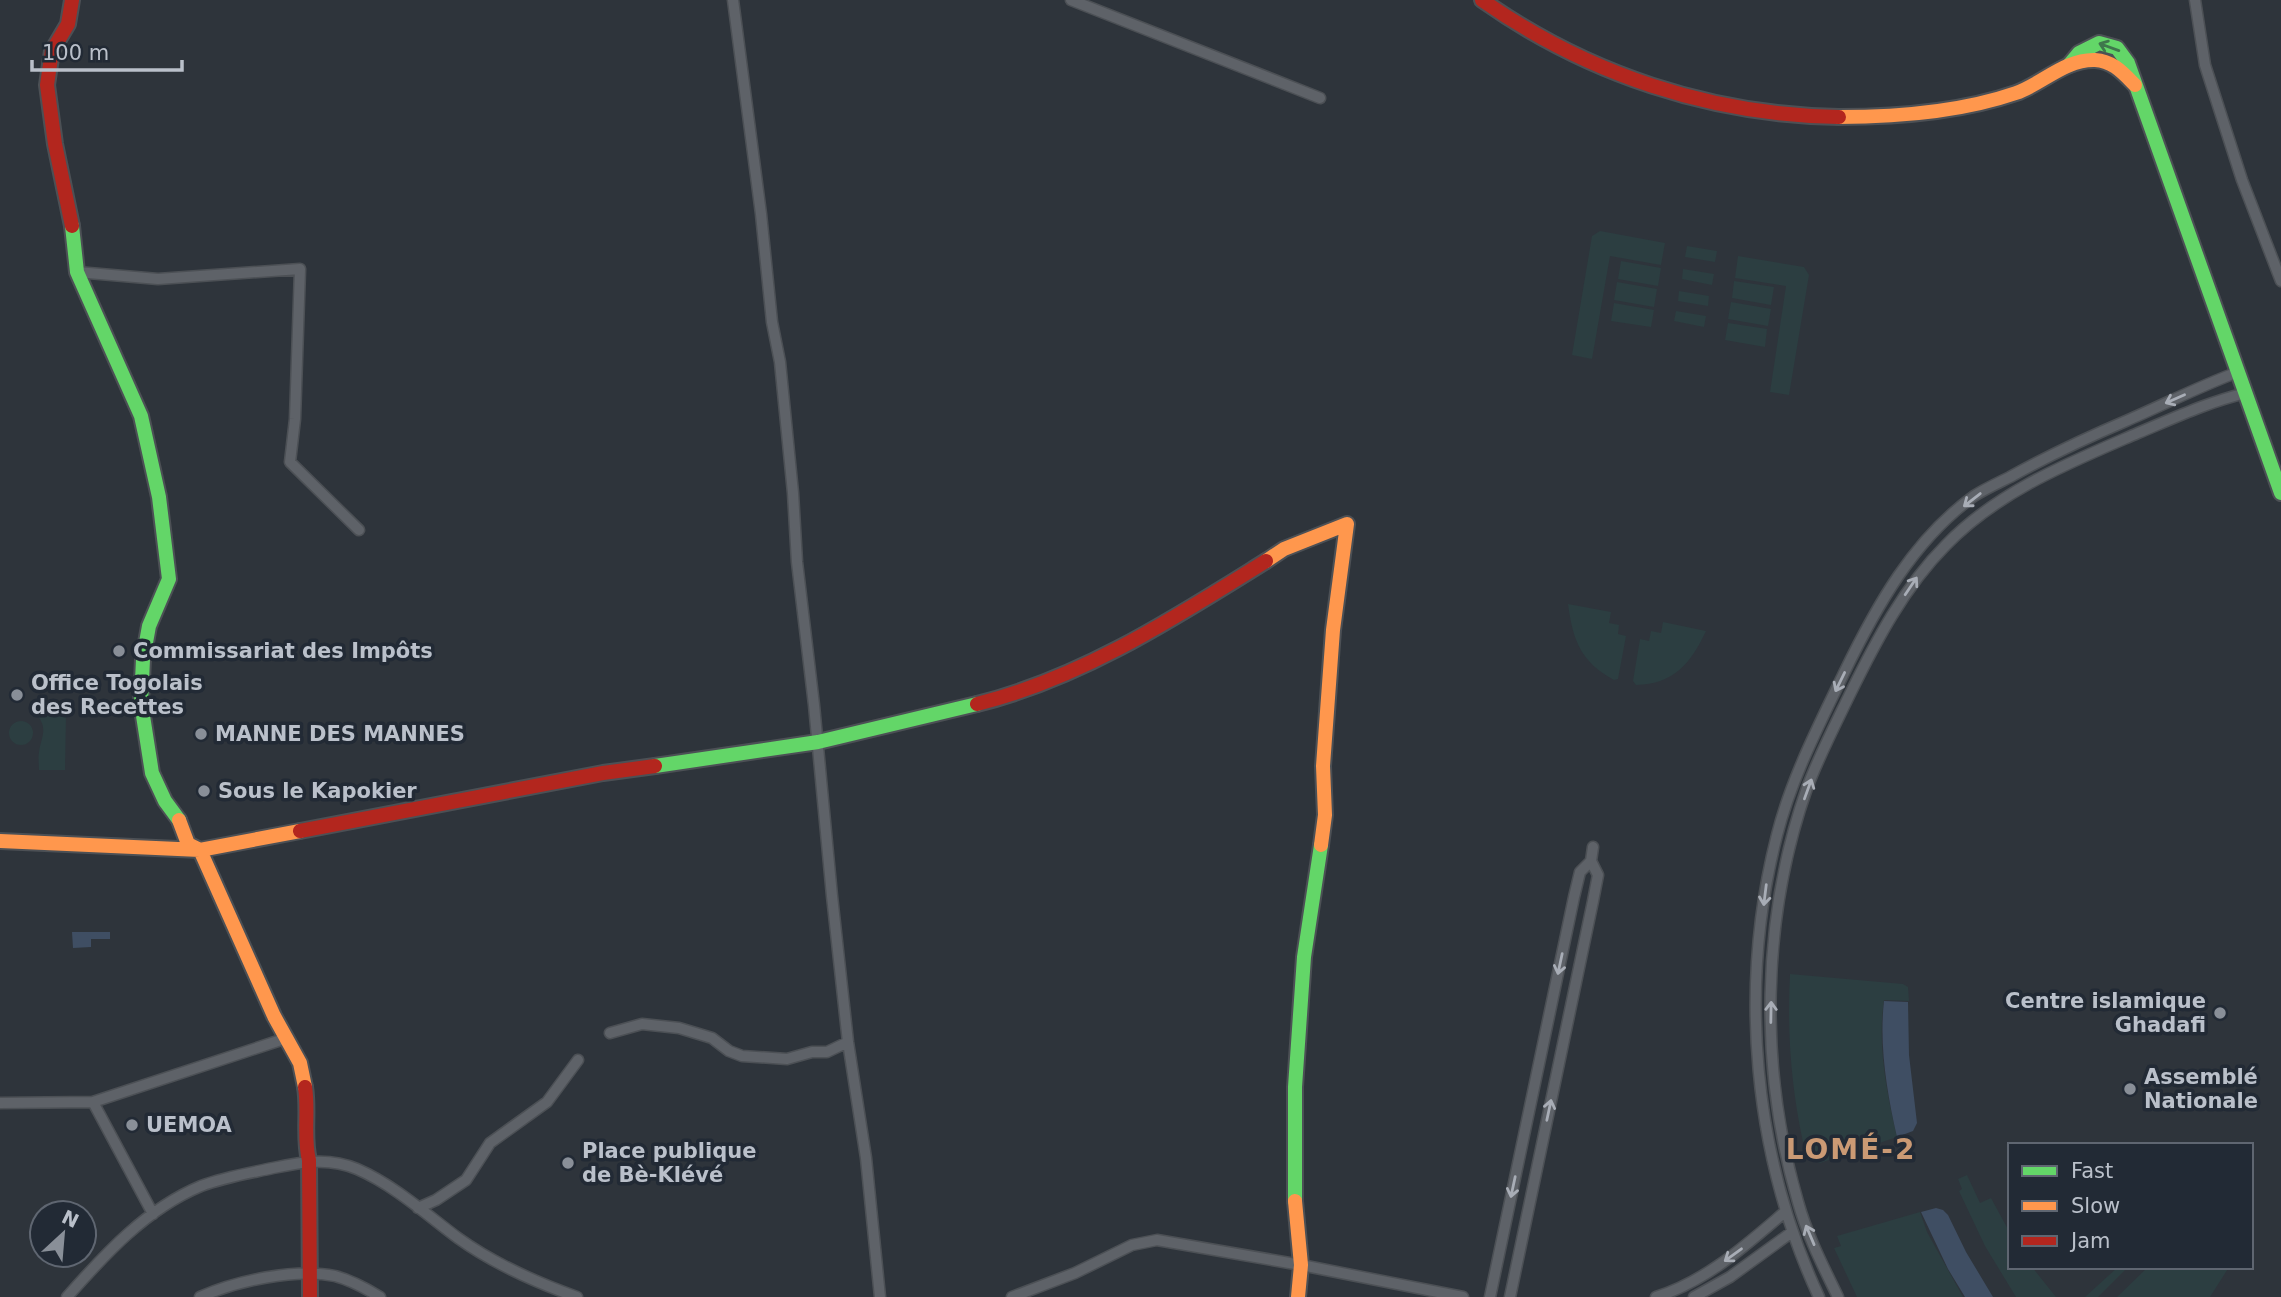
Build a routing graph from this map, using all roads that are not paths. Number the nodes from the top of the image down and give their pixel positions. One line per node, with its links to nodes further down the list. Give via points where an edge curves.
1 (72, 0): 7 (street, via 68,24 52,51 47,85)
2 (733, 0): 13 (street, via 781,373)
3 (1071, 0): 6 (street)
4 (1482, 0): 9 (street, via 1554,46 1605,69 1714,103 1835,117 1960,107 2020,91 2069,65 2089,46 2110,45 2124,55)
5 (2194, 0): 8 (street, via 2205,65)
6 (1320, 98)
7 (78, 272): 12 (street, via 158,279 300,269 290,462); 16 (street, via 141,416 159,497 169,579 149,626 141,703 152,773 188,844)
8 (2281, 281)
9 (2238, 372): 10 (street); 26 (street, one-way to 26, via 2071,444 1975,496 1906,565 1868,624 1808,748 1777,833 1766,886 1756,1040 1769,1145)
10 (2246, 393): 11 (street); 45 (street, one-way to 10, via 1806,1226 1792,1178 1775,1094 1771,1029 1779,902 1796,826 1821,755 1902,599 1918,575 1965,527 2025,486 2079,458 2192,409)
11 (2281, 493)
12 (359, 530)
13 (817, 742): 16 (street, via 603,773); 20 (street); 29 (street, via 1013,695 1174,618 1284,549 1347,524 1331,657 1323,766 1325,815 1304,957 1295,1087 1294,1188)
14 (0, 841): 16 (street)
15 (1594, 847): 17 (street)
16 (200, 850): 19 (street)
17 (1591, 861): 40 (street, one-way to 40, via 1580,872 1574,897); 41 (street, one-way to 17, via 1596,888 1598,875)
18 (610, 1033): 20 (street, via 642,1024 679,1028 712,1038 741,1056 787,1059 827,1052)
19 (287, 1038): 22 (street); 24 (street, via 300,1062 306,1094)
20 (848, 1042): 36 (street)
21 (578, 1060): 25 (street, via 547,1102 489,1143 466,1181)
22 (93, 1102): 23 (street); 27 (street)
23 (0, 1103)
24 (309, 1160): 25 (street, via 356,1168); 27 (street, via 202,1186); 30 (street)
25 (418, 1208): 35 (street, via 497,1263)
26 (1786, 1212): 28 (street); 42 (street, one-way to 42, via 1701,1278)
27 (153, 1214): 31 (street, via 127,1234)
28 (1792, 1232): 43 (street, via 1730,1277); 44 (street)
29 (1301, 1265): 37 (street, via 1157,1240 1132,1245); 38 (street); 39 (street)
30 (310, 1274): 32 (street, via 248,1281); 33 (street); 34 (street, via 335,1277)
31 (67, 1297)
32 (200, 1297)
33 (310, 1297)
34 (380, 1297)
35 (577, 1297)
36 (880, 1297)
37 (1012, 1297)
38 (1298, 1297)
39 (1463, 1297)
40 (1490, 1297)
41 (1510, 1297)
42 (1656, 1297)
43 (1693, 1297)
44 (1819, 1297)
45 (1838, 1297)

